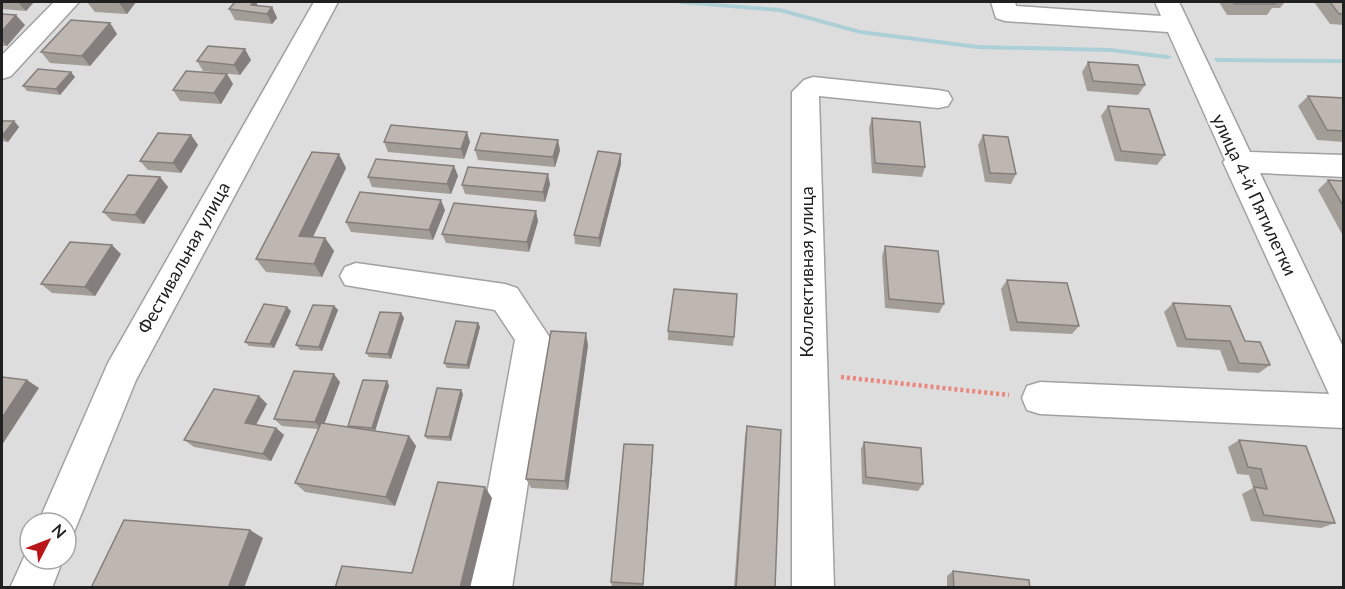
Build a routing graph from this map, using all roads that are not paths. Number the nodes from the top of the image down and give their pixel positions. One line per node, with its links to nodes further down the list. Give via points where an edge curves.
1 (68, 2): 5 (street)
2 (326, 2): 13 (street, Фестивальная улица, via 127,364)
3 (1003, 2): 4 (street, via 1005,13)
4 (1172, 13): 7 (street, улица 4-й Пятилетки)
5 (2, 70)
6 (938, 99): 17 (street, Коллективная улица, via 813,86 805,92)
7 (1238, 162): 8 (street); 10 (street, улица 4-й Пятилетки)
8 (1344, 166)
9 (356, 276): 16 (street, via 505,298 533,338)
10 (1344, 388)
11 (1040, 398): 12 (street)
12 (1344, 411)
13 (63, 511)
14 (38, 571): 15 (street)
15 (31, 588)
16 (490, 588)
17 (813, 588)

